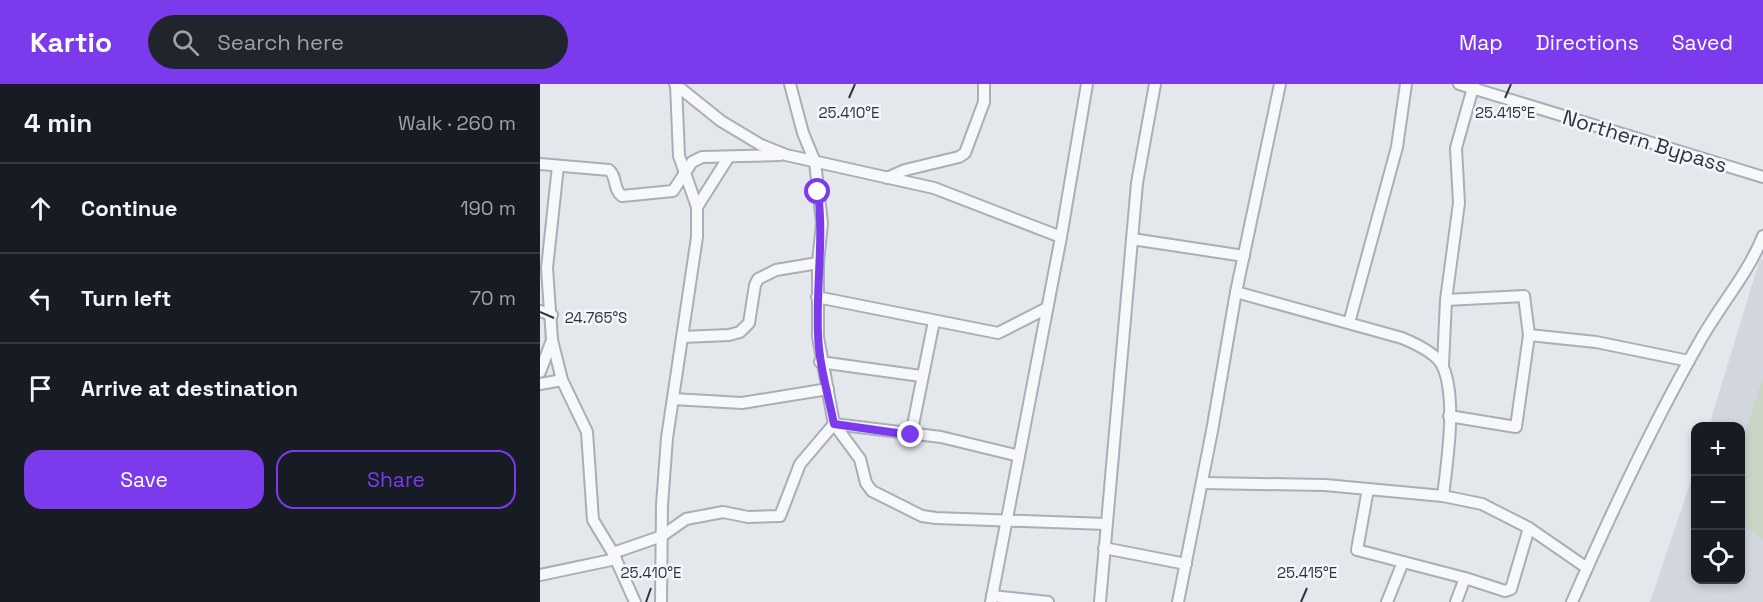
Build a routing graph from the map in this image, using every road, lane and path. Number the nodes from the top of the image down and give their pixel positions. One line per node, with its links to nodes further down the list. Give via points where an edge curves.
1 (675, 84): 10 (street, via 721,121); 15 (street, via 679,156)
2 (790, 84): 12 (street)
3 (984, 84): 17 (street, via 984,102 965,153)
4 (1088, 84): 20 (street)
5 (1155, 84): 21 (street, via 1137,183)
6 (1280, 84): 22 (street)
7 (1406, 84): 32 (street, via 1397,147)
8 (1459, 84): 9 (street, Northern Bypass)
9 (1473, 86): 16 (street, Northern Bypass); 27 (street, via 1456,148 1459,212)
10 (786, 155): 11 (street); 12 (street)
11 (729, 158): 15 (street, via 702,158); 18 (street)
12 (815, 162): 17 (street); 23 (street, via 822,223)
13 (540, 164): 14 (street)
14 (558, 166): 15 (street, via 609,170 622,196 669,193); 24 (street)
15 (685, 171): 18 (street)
16 (1763, 177)
17 (887, 178): 20 (street, via 934,188)
18 (697, 207): 34 (street, via 697,237)
19 (1763, 236): 37 (street, via 1753,260)
20 (1061, 237): 28 (street)
21 (1132, 240): 22 (street); 55 (street)
22 (1244, 256): 25 (street)
23 (818, 263): 26 (street); 34 (street, via 776,270 758,279 749,323 740,332)
24 (544, 268): 30 (street)
25 (1236, 292): 32 (street); 51 (street)
26 (817, 297): 31 (street); 38 (street)
27 (1446, 300): 33 (street, via 1524,296); 40 (street)
28 (1047, 308): 31 (street, via 998,333); 50 (street)
29 (540, 311): 30 (street)
30 (552, 315): 35 (street)
31 (934, 321): 42 (street)
32 (1349, 323): 40 (street, via 1418,345)
33 (1529, 334): 37 (street, via 1596,342); 47 (street, via 1514,428)
34 (682, 337): 46 (street)
35 (552, 340): 36 (street); 39 (street)
36 (543, 349): 39 (street); 41 (street)
37 (1689, 361): 62 (street)
38 (820, 362): 42 (street); 45 (street)
39 (556, 363): 43 (street)
40 (1443, 365): 47 (street)
41 (540, 372)
42 (921, 376): 49 (street)
43 (562, 380): 44 (street); 59 (street, via 587,432 594,520)
44 (540, 384)
45 (828, 389): 46 (street, via 742,404); 48 (street)
46 (673, 399): 57 (street, via 665,460)
47 (1449, 416): 53 (street, via 1450,443)
48 (834, 424): 49 (street); 54 (street, via 860,459 866,483 885,499 922,516); 57 (street, via 800,464 780,516 748,518 723,512 686,519)
49 (911, 435): 50 (street, via 941,437)
50 (1019, 456): 54 (street)
51 (1202, 483): 52 (street); 61 (street)
52 (1368, 489): 53 (street); 60 (street, via 1358,550)
53 (1443, 496): 56 (street, via 1482,504)
54 (1007, 520): 55 (street); 65 (street)
55 (1106, 524): 58 (street)
56 (1529, 528): 62 (street); 64 (street, via 1508,591)
57 (662, 536): 59 (street); 67 (street)
58 (1104, 548): 61 (street); 69 (street)
59 (614, 556): 63 (street); 66 (street)
60 (1403, 562): 64 (street); 71 (street)
61 (1186, 564): 70 (street)
62 (1587, 568): 73 (street)
63 (540, 575)
64 (1465, 578): 72 (street)
65 (992, 599): 68 (street)
66 (635, 602)
67 (661, 602)
68 (1048, 602)
69 (1100, 602)
70 (1178, 602)
71 (1387, 602)
72 (1456, 602)
73 (1572, 602)

